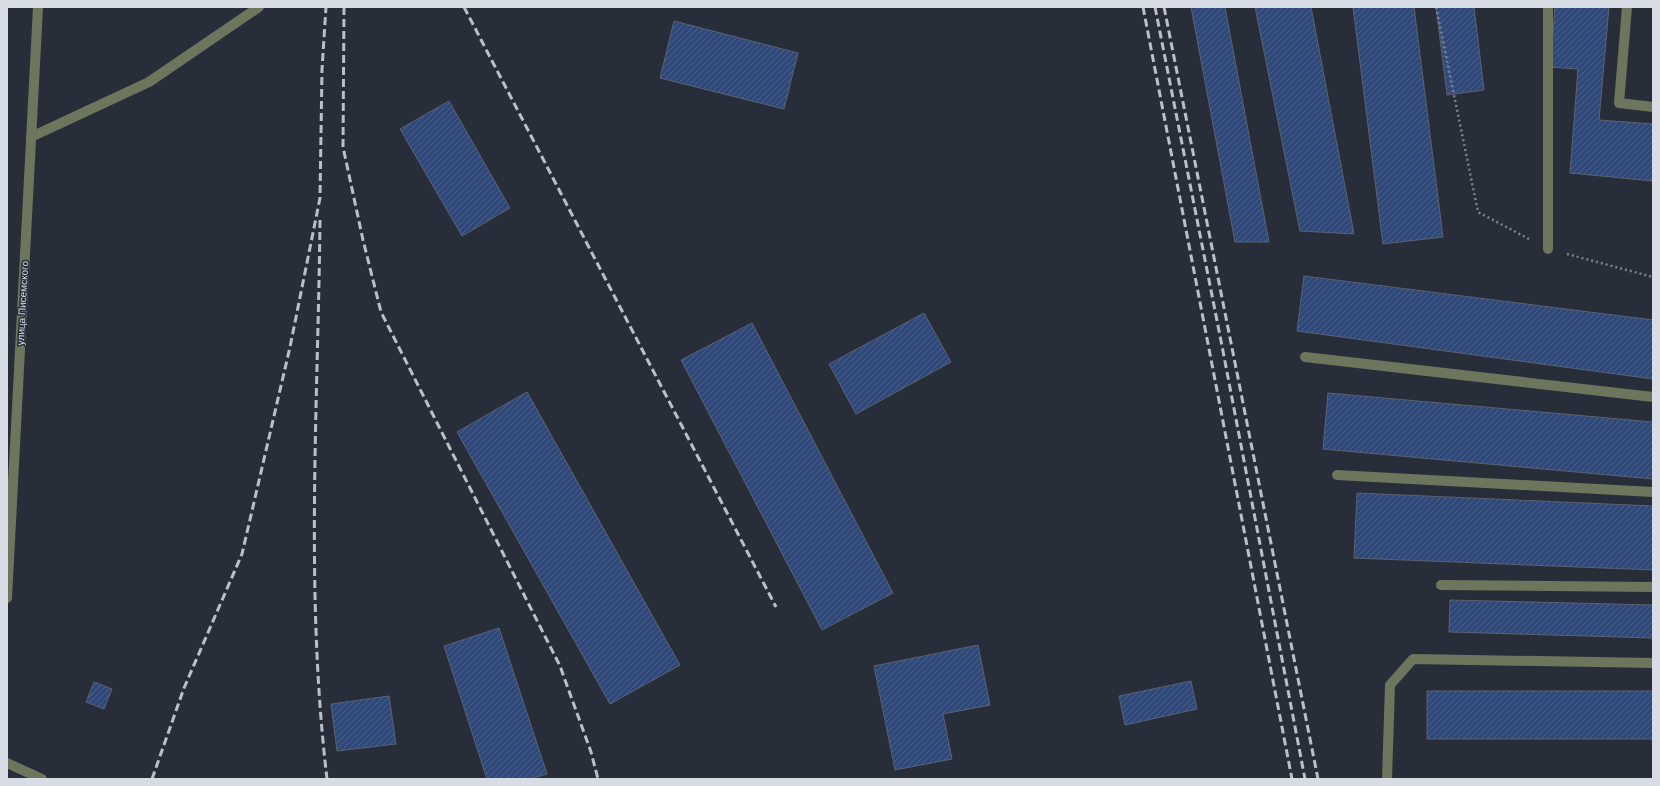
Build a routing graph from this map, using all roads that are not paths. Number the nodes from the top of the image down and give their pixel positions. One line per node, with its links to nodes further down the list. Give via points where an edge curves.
1 (38, 7): 6 (street, улица Писемского)
2 (259, 7): 6 (street, via 149,82)
3 (1548, 7): 7 (street)
4 (1626, 7): 5 (street, via 1619,103)
5 (1653, 106)
6 (31, 137): 14 (street, улица Писемского)
7 (1548, 249)
8 (1305, 357): 9 (street)
9 (1653, 396)
10 (1336, 475): 11 (street)
11 (1653, 492)
12 (1441, 585): 13 (street)
13 (1653, 587)
14 (7, 598)
15 (1653, 663): 18 (street, via 1413,659 1390,685)
16 (7, 763): 17 (street)
17 (42, 779)
18 (1387, 779)

